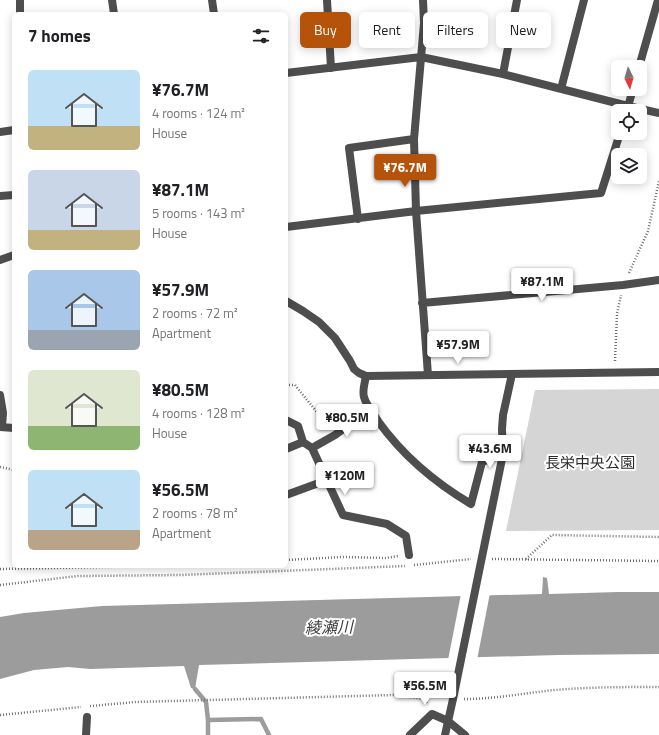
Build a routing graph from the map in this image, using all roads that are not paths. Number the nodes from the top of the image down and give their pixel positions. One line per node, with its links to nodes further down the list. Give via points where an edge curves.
1 (20, 0): 9 (street)
2 (112, 0): 10 (street)
3 (212, 0): 11 (street)
4 (327, 0): 14 (street)
5 (423, 0): 12 (street)
6 (517, 0): 16 (street)
7 (584, 0): 17 (street)
8 (658, 0): 13 (street)
9 (20, 12)
10 (114, 12)
11 (214, 12)
12 (421, 57): 14 (street); 16 (street); 23 (street)
13 (641, 60)
14 (331, 68): 15 (street)
15 (288, 73)
16 (503, 74): 17 (street)
17 (561, 89): 18 (street)
18 (611, 104)
19 (647, 112): 20 (street)
20 (659, 113)
21 (12, 130): 22 (street)
22 (0, 132)
23 (414, 139): 27 (street); 28 (street, via 350,148)
24 (618, 140): 27 (street, via 601,193)
25 (12, 195): 26 (street)
26 (0, 196)
27 (416, 211): 28 (street); 34 (street)
28 (358, 218): 29 (street)
29 (288, 227)
30 (12, 256): 31 (street)
31 (0, 260)
32 (659, 280): 34 (street)
33 (288, 302): 38 (street, via 319,322 345,352 354,369)
34 (422, 303): 37 (street)
35 (659, 372): 36 (street)
36 (512, 374): 37 (street); 47 (street, via 503,415)
37 (428, 375): 38 (street)
38 (366, 376): 40 (street, via 364,396)
39 (0, 395): 42 (street, via 3,413)
40 (370, 410): 46 (street); 47 (street, via 401,450 427,475 471,504 482,462)
41 (288, 421): 44 (street, via 298,426)
42 (1, 427): 43 (street)
43 (12, 428)
44 (303, 442): 45 (street); 46 (street)
45 (288, 448)
46 (312, 448): 48 (street)
47 (503, 454): 52 (street)
48 (327, 480): 49 (street); 50 (street, via 343,515 388,524 406,536)
49 (288, 494)
50 (408, 555)
51 (87, 717): 53 (street)
52 (448, 721): 54 (street, via 432,714); 55 (street); 56 (street)
53 (86, 735)
54 (410, 735)
55 (444, 735)
56 (464, 735)

